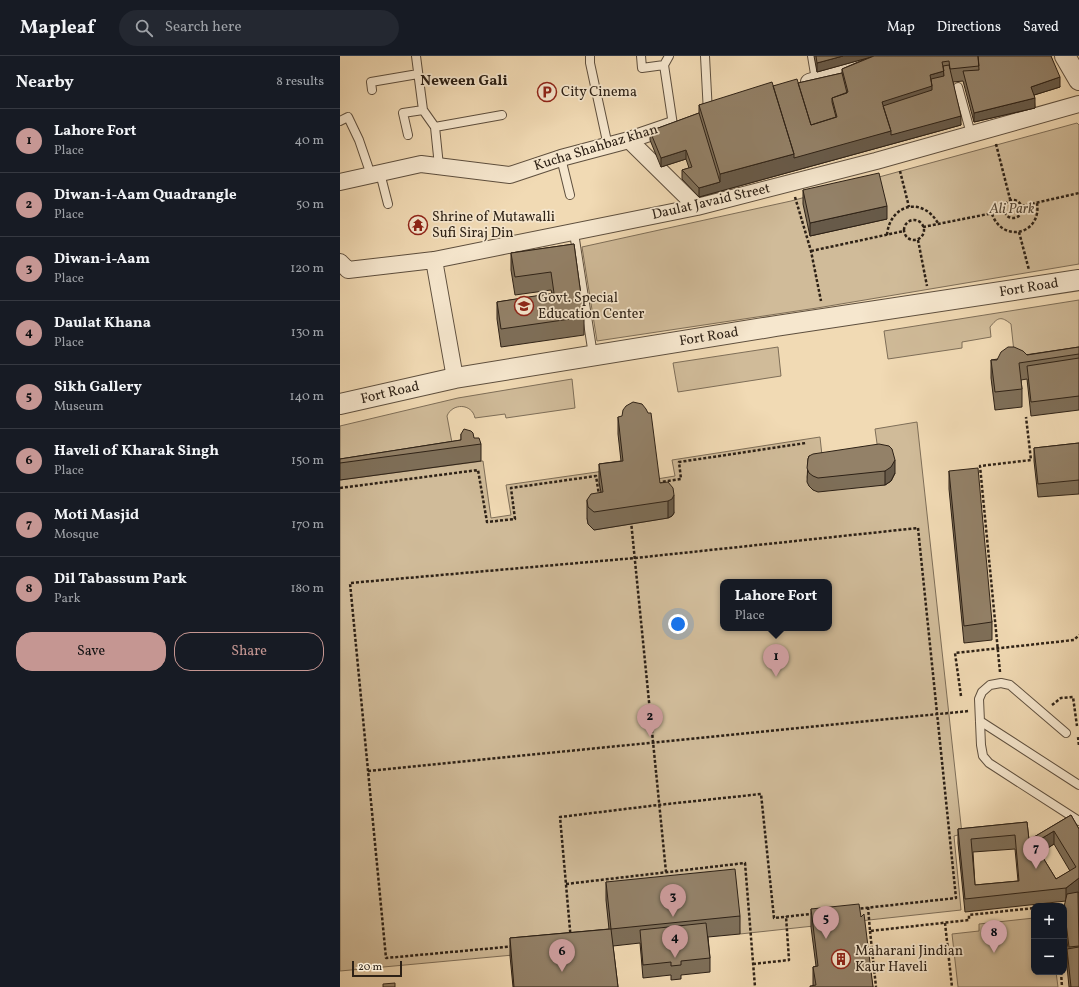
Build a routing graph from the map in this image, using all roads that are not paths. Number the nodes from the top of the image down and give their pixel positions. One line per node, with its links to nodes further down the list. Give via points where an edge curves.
1 (416, 56): 10 (lane)
2 (590, 56): 25 (lane)
3 (641, 56): 9 (lane, via 642,68)
4 (669, 56): 9 (lane)
5 (705, 56): 19 (lane)
6 (812, 56): 11 (lane)
7 (1065, 56): 12 (street)
8 (884, 57): 11 (street)
9 (664, 65): 19 (lane)
10 (418, 74): 15 (lane, via 371,82); 17 (lane)
11 (816, 80): 13 (street)
12 (1079, 80)
13 (794, 87)
14 (958, 87): 22 (lane)
15 (372, 90)
16 (1079, 104): 22 (street, Daulat Javaid Street)
17 (423, 110): 21 (lane); 23 (lane, via 403,113)
18 (502, 115): 21 (lane)
19 (697, 117): 24 (street, Kucha Shahbaz khan)
20 (340, 121): 28 (lane, via 348,117)
21 (435, 127): 27 (lane)
22 (971, 134): 32 (street, Daulat Javaid Street)
23 (408, 135)
24 (630, 140): 25 (street, Kucha Shahbaz khan); 32 (street)
25 (608, 146): 26 (street, Kucha Shahbaz khan)
26 (561, 158): 27 (street, Kucha Shahbaz khan, via 510,174); 30 (lane)
27 (439, 166): 28 (street, Kucha Shahbaz khan, via 421,164)
28 (375, 174): 29 (street, Kucha Shahbaz khan); 31 (lane)
29 (340, 182)
30 (570, 195)
31 (388, 204)
32 (697, 207): 33 (street, Daulat Javaid Street)
33 (574, 233): 34 (street, Daulat Javaid Street); 37 (lane)
34 (434, 260): 35 (street, Daulat Javaid Street, via 348,270); 38 (street)
35 (340, 262)
36 (1079, 280): 37 (street, Fort Road)
37 (593, 355): 38 (street, Fort Road)
38 (456, 378): 39 (street, Fort Road)
39 (340, 404)
40 (980, 721): 41 (lane, via 979,699 982,692 990,685 1001,683 1010,685); 42 (lane); 43 (lane, via 983,756)
41 (1066, 733)
42 (1079, 786)
43 (1079, 821)

